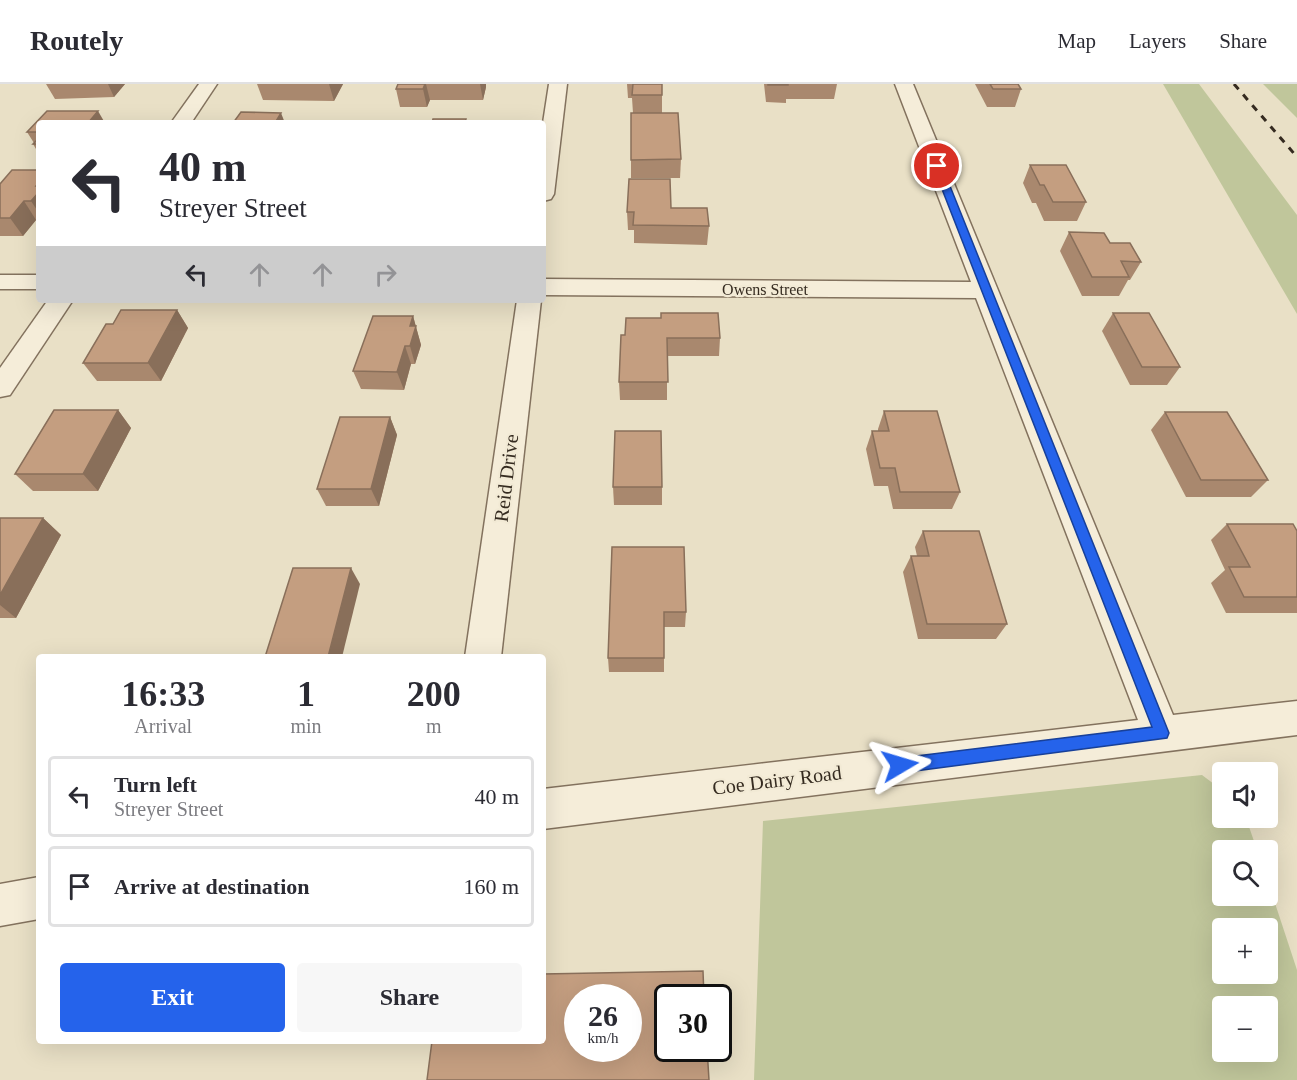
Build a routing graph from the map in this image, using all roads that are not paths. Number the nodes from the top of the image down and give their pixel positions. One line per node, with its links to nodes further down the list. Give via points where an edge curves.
1 (208, 84): 4 (street)
2 (558, 84): 5 (street)
3 (904, 84): 9 (street)
4 (183, 120)
5 (546, 172)
6 (0, 282): 7 (street)
7 (36, 282)
8 (546, 287): 9 (street, Owens Street)
9 (987, 290): 15 (street)
10 (58, 303): 12 (street)
11 (529, 303): 13 (street, Reid Drive)
12 (0, 388)
13 (483, 654)
14 (1297, 718): 15 (street, Coe Dairy Road)
15 (1162, 733): 16 (street, Coe Dairy Road)
16 (546, 809)
17 (36, 899): 18 (street)
18 (0, 905)

